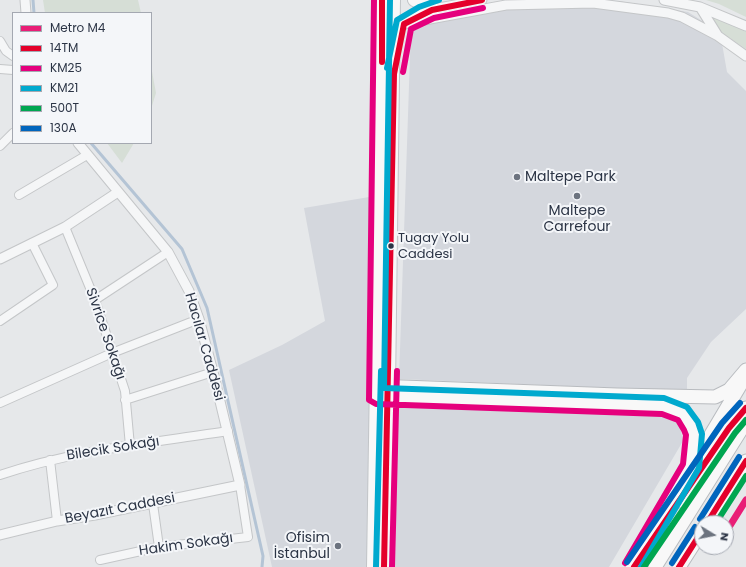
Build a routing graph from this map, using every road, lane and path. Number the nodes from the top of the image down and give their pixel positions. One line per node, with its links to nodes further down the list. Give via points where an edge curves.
1 (25, 0): 9 (street)
2 (382, 0): 11 (main road)
3 (394, 0): 10 (main road)
4 (414, 0): 8 (main road)
5 (482, 0): 8 (street)
6 (664, 0): 7 (street)
7 (700, 7): 12 (street); 13 (street)
8 (433, 9): 10 (main road)
9 (26, 12)
10 (398, 24): 11 (main road); 13 (street, via 506,5 593,3 668,12); 37 (main road, via 394,74)
11 (382, 25): 36 (main road)
12 (746, 26)
13 (718, 36): 16 (street)
14 (0, 41): 15 (street)
15 (12, 55)
16 (746, 56)
17 (0, 69): 18 (street)
18 (12, 70)
19 (12, 134): 21 (street)
20 (79, 144): 22 (street, Hacılar Caddesi)
21 (0, 146)
22 (87, 155): 23 (street, Hacılar Caddesi); 24 (street)
23 (118, 192): 25 (street); 27 (street, Hacılar Caddesi)
24 (19, 195)
25 (64, 226): 26 (street); 29 (street, Sivrice Sokağı)
26 (32, 243): 28 (street); 31 (street, via 53,285)
27 (168, 252): 29 (street); 30 (street, Hacılar Caddesi, via 189,291)
28 (0, 259)
29 (95, 300): 32 (street, Sivrice Sokağı)
30 (199, 319): 32 (street); 34 (street, Hacılar Caddesi)
31 (0, 321)
32 (112, 353): 38 (street, Sivrice Sokağı, via 125,391); 39 (street)
33 (746, 370): 37 (highway, via 729,390 716,397)
34 (213, 372): 38 (street); 42 (street, Hacılar Caddesi)
35 (746, 376): 46 (highway)
36 (376, 391): 37 (highway); 57 (main road)
37 (389, 392): 46 (highway, via 664,406 683,414 691,426 694,434); 58 (main road)
38 (125, 400): 43 (street, Sivrice Sokağı)
39 (0, 403)
40 (746, 408): 59 (highway, via 729,428)
41 (746, 422): 60 (highway)
42 (228, 431): 43 (street, Bilecik Sokağı); 48 (street, Hacılar Caddesi)
43 (130, 446): 44 (street, Bilecik Sokağı, via 94,450)
44 (50, 460): 47 (street, Bilecik Sokağı); 51 (street)
45 (746, 461): 50 (highway)
46 (691, 467): 59 (highway)
47 (0, 475)
48 (240, 485): 49 (street, Beyazıt Caddesi); 53 (street, Hacılar Caddesi)
49 (154, 504): 51 (street, Beyazıt Caddesi); 55 (street)
50 (712, 515)
51 (57, 521): 52 (street, Beyazıt Caddesi)
52 (0, 535)
53 (248, 537): 55 (street, Hakim Sokağı)
54 (694, 544): 61 (highway)
55 (159, 547): 56 (street, Hakim Sokağı)
56 (100, 560)
57 (373, 567)
58 (384, 567)
59 (633, 567)
60 (655, 567)
61 (679, 567)

